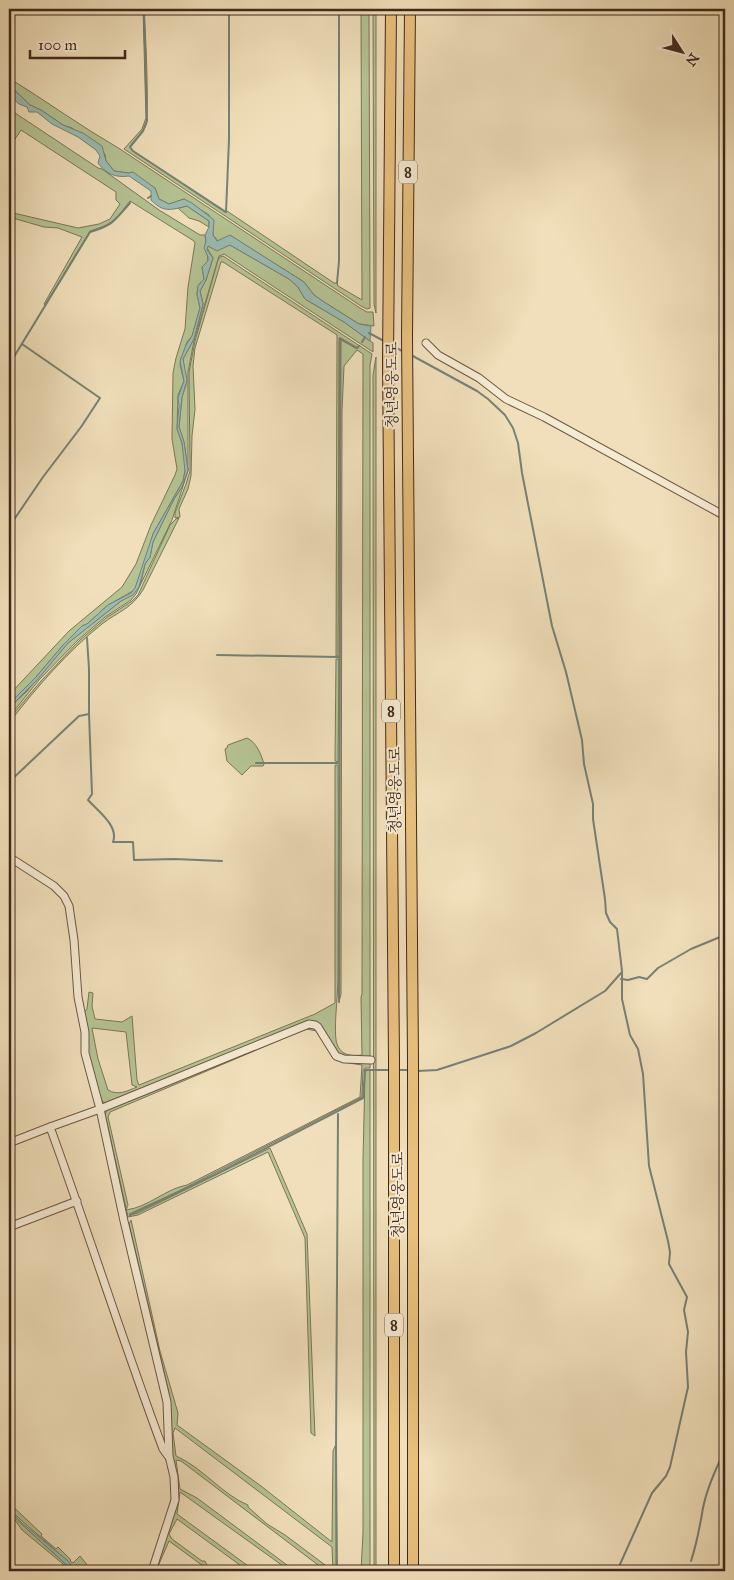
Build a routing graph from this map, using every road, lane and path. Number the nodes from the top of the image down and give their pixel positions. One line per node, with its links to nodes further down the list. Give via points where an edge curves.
1 (390, 9): 14 (highway, 청년영웅도로 / 8, via 388,361 394,1061)
2 (410, 9): 15 (highway, 청년영웅도로 / 8, via 406,336 413,1061)
3 (426, 343): 4 (street, via 432,351 479,378 506,399)
4 (725, 516)
5 (9, 857): 7 (street, via 54,886 69,906 85,1052)
6 (371, 1060): 7 (street, via 336,1056 318,1027 309,1024)
7 (100, 1109): 8 (street); 12 (street, via 167,1402)
8 (50, 1127): 9 (street); 10 (street)
9 (9, 1143)
10 (77, 1202): 11 (street); 12 (street, via 130,1363 163,1449)
11 (9, 1227)
12 (169, 1456): 13 (street, via 175,1500)
13 (152, 1571)
14 (394, 1571)
15 (413, 1571)

